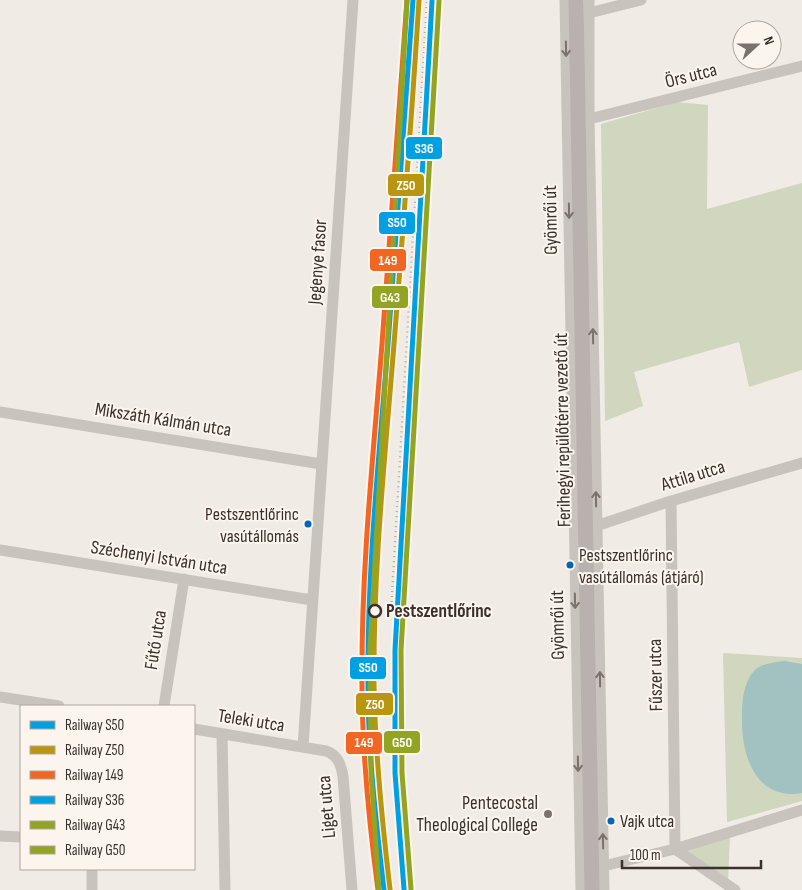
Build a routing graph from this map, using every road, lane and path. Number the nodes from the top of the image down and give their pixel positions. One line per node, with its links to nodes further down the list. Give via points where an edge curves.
1 (353, 0): 11 (street, Jegenye fasor)
2 (565, 0): 34 (street, Gyömrői út, one-way to 34)
3 (576, 0): 35 (main road, Ferihegyi repülőtérre vezető út)
4 (589, 0): 6 (street)
5 (641, 0): 6 (street)
6 (589, 13): 8 (street)
7 (802, 66): 8 (street, Örs utca)
8 (589, 120): 13 (street, one-way to 8)
9 (0, 412): 11 (street, Mikszáth Kálmán utca)
10 (802, 463): 12 (street, Attila utca)
11 (321, 464): 16 (street, Jegenye fasor)
12 (671, 501): 13 (street, Attila utca); 27 (street, Fűszer utca)
13 (596, 526): 28 (street, one-way to 13)
14 (0, 550): 15 (street, Széchenyi István utca)
15 (184, 579): 16 (street, Széchenyi István utca); 19 (street, Fűtő utca)
16 (312, 600): 22 (street, Jegenye fasor)
17 (0, 697): 18 (street)
18 (52, 705)
19 (164, 705)
20 (195, 729): 21 (street, Teleki utca)
21 (222, 734): 22 (street, Teleki utca); 32 (street)
22 (303, 747): 33 (street, Liget utca, via 330,752 341,764)
23 (797, 812): 24 (street); 27 (street)
24 (802, 820)
25 (0, 836): 26 (street)
26 (20, 837)
27 (675, 849): 28 (street); 30 (street)
28 (603, 866): 36 (street)
29 (92, 870): 31 (street)
30 (732, 889)
31 (92, 890)
32 (225, 890)
33 (352, 890)
34 (581, 890)
35 (592, 890)
36 (604, 890)

